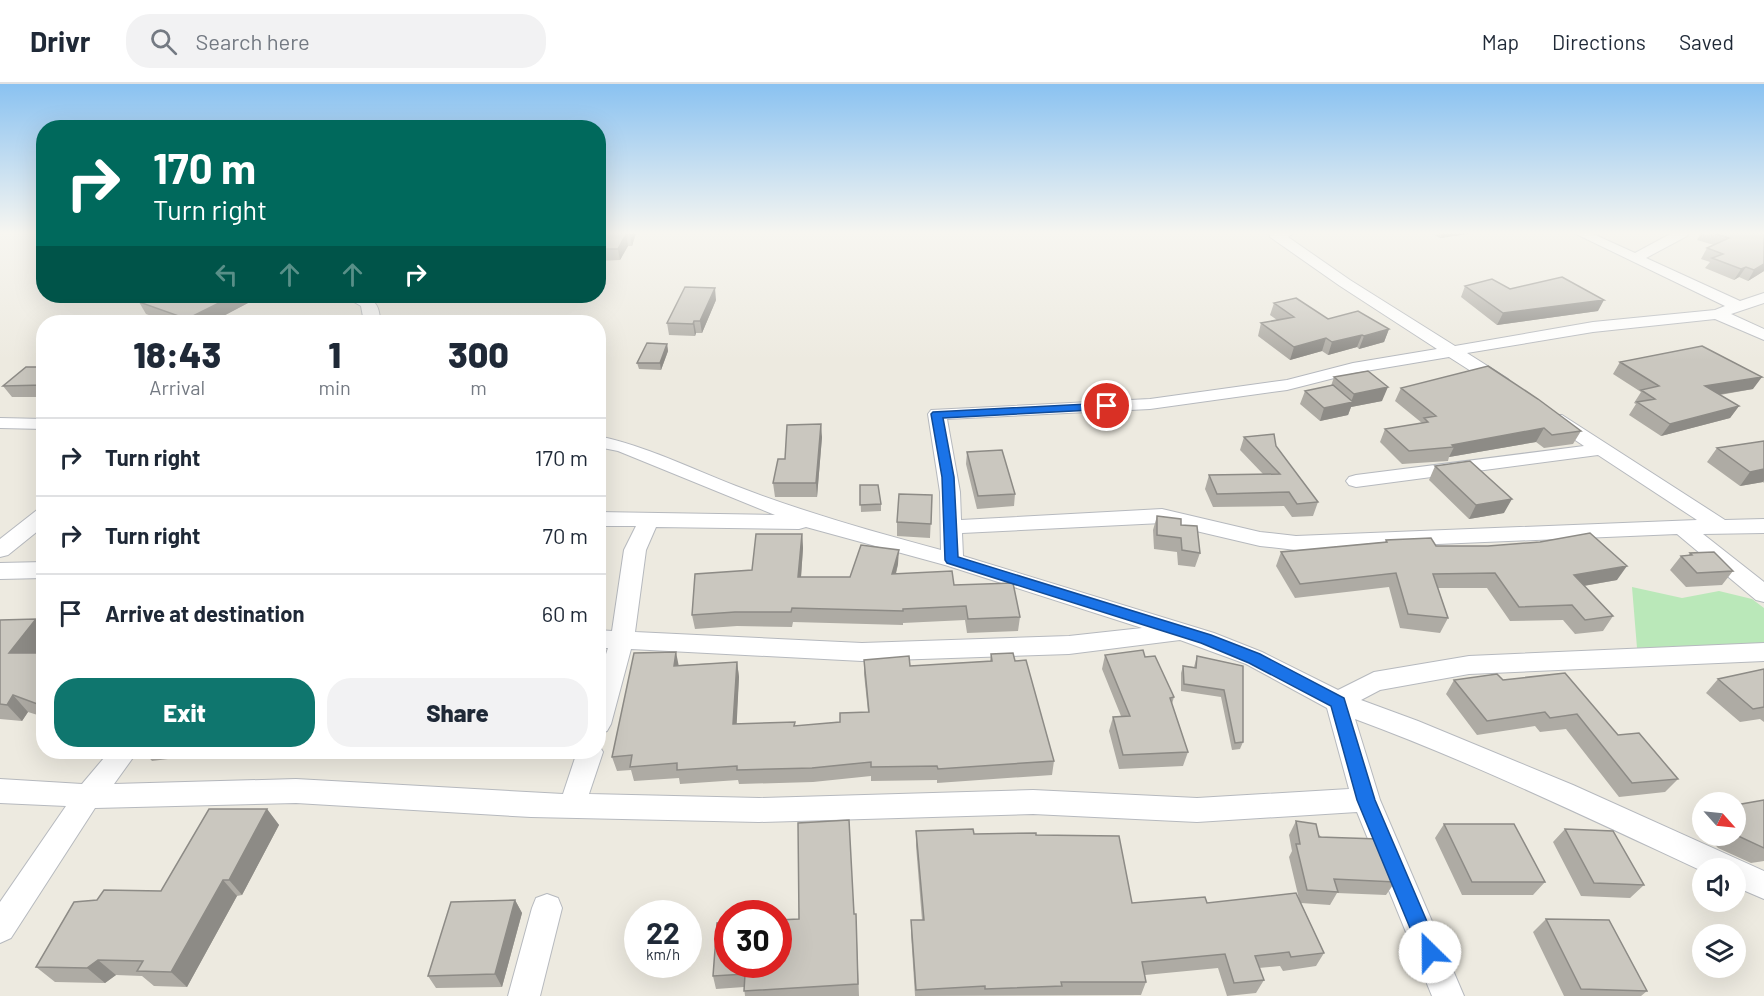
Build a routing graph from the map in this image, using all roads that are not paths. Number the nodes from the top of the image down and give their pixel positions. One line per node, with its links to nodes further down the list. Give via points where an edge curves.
1 (1334, 276): 7 (street)
2 (1674, 276): 4 (street)
3 (1764, 298): 4 (street)
4 (1740, 306): 5 (street)
5 (1717, 314): 6 (street); 7 (street, via 1593,327)
6 (1764, 335)
7 (1454, 351): 8 (street); 21 (street, via 1353,368 1287,385 1161,403 937,414 946,462)
8 (1519, 394)
9 (1538, 407): 13 (street)
10 (0, 423): 11 (street)
11 (36, 424)
12 (606, 443): 18 (street)
13 (1601, 449): 14 (street); 19 (street)
14 (1356, 481)
15 (606, 519): 16 (street)
16 (649, 520): 18 (street); 29 (street, via 635,550)
17 (36, 521): 23 (street)
18 (814, 522): 24 (street)
19 (1719, 525): 20 (street); 22 (street)
20 (1764, 526)
21 (951, 527): 22 (street, via 1162,516 1260,539 1296,543); 24 (street)
22 (1682, 527): 27 (street)
23 (0, 550)
24 (952, 560): 28 (street)
25 (36, 570): 26 (street)
26 (0, 571)
27 (1764, 594)
28 (1184, 632): 29 (street, via 1069,645 862,652); 32 (street, via 1254,658)
29 (610, 639): 31 (street)
30 (1764, 652): 32 (street, via 1460,666 1374,681)
31 (606, 667)
32 (1338, 702): 37 (street); 39 (street, via 1552,788)
33 (118, 759): 36 (street)
34 (588, 759): 38 (street)
35 (0, 791): 36 (street)
36 (88, 796): 38 (street, via 296,791); 43 (street)
37 (1366, 800): 38 (street, via 1197,810 1033,802 759,810); 45 (street)
38 (572, 806)
39 (1704, 858)
40 (1746, 877): 41 (street)
41 (1764, 885)
42 (547, 908): 44 (street)
43 (0, 928)
44 (524, 996)
45 (1448, 996)

